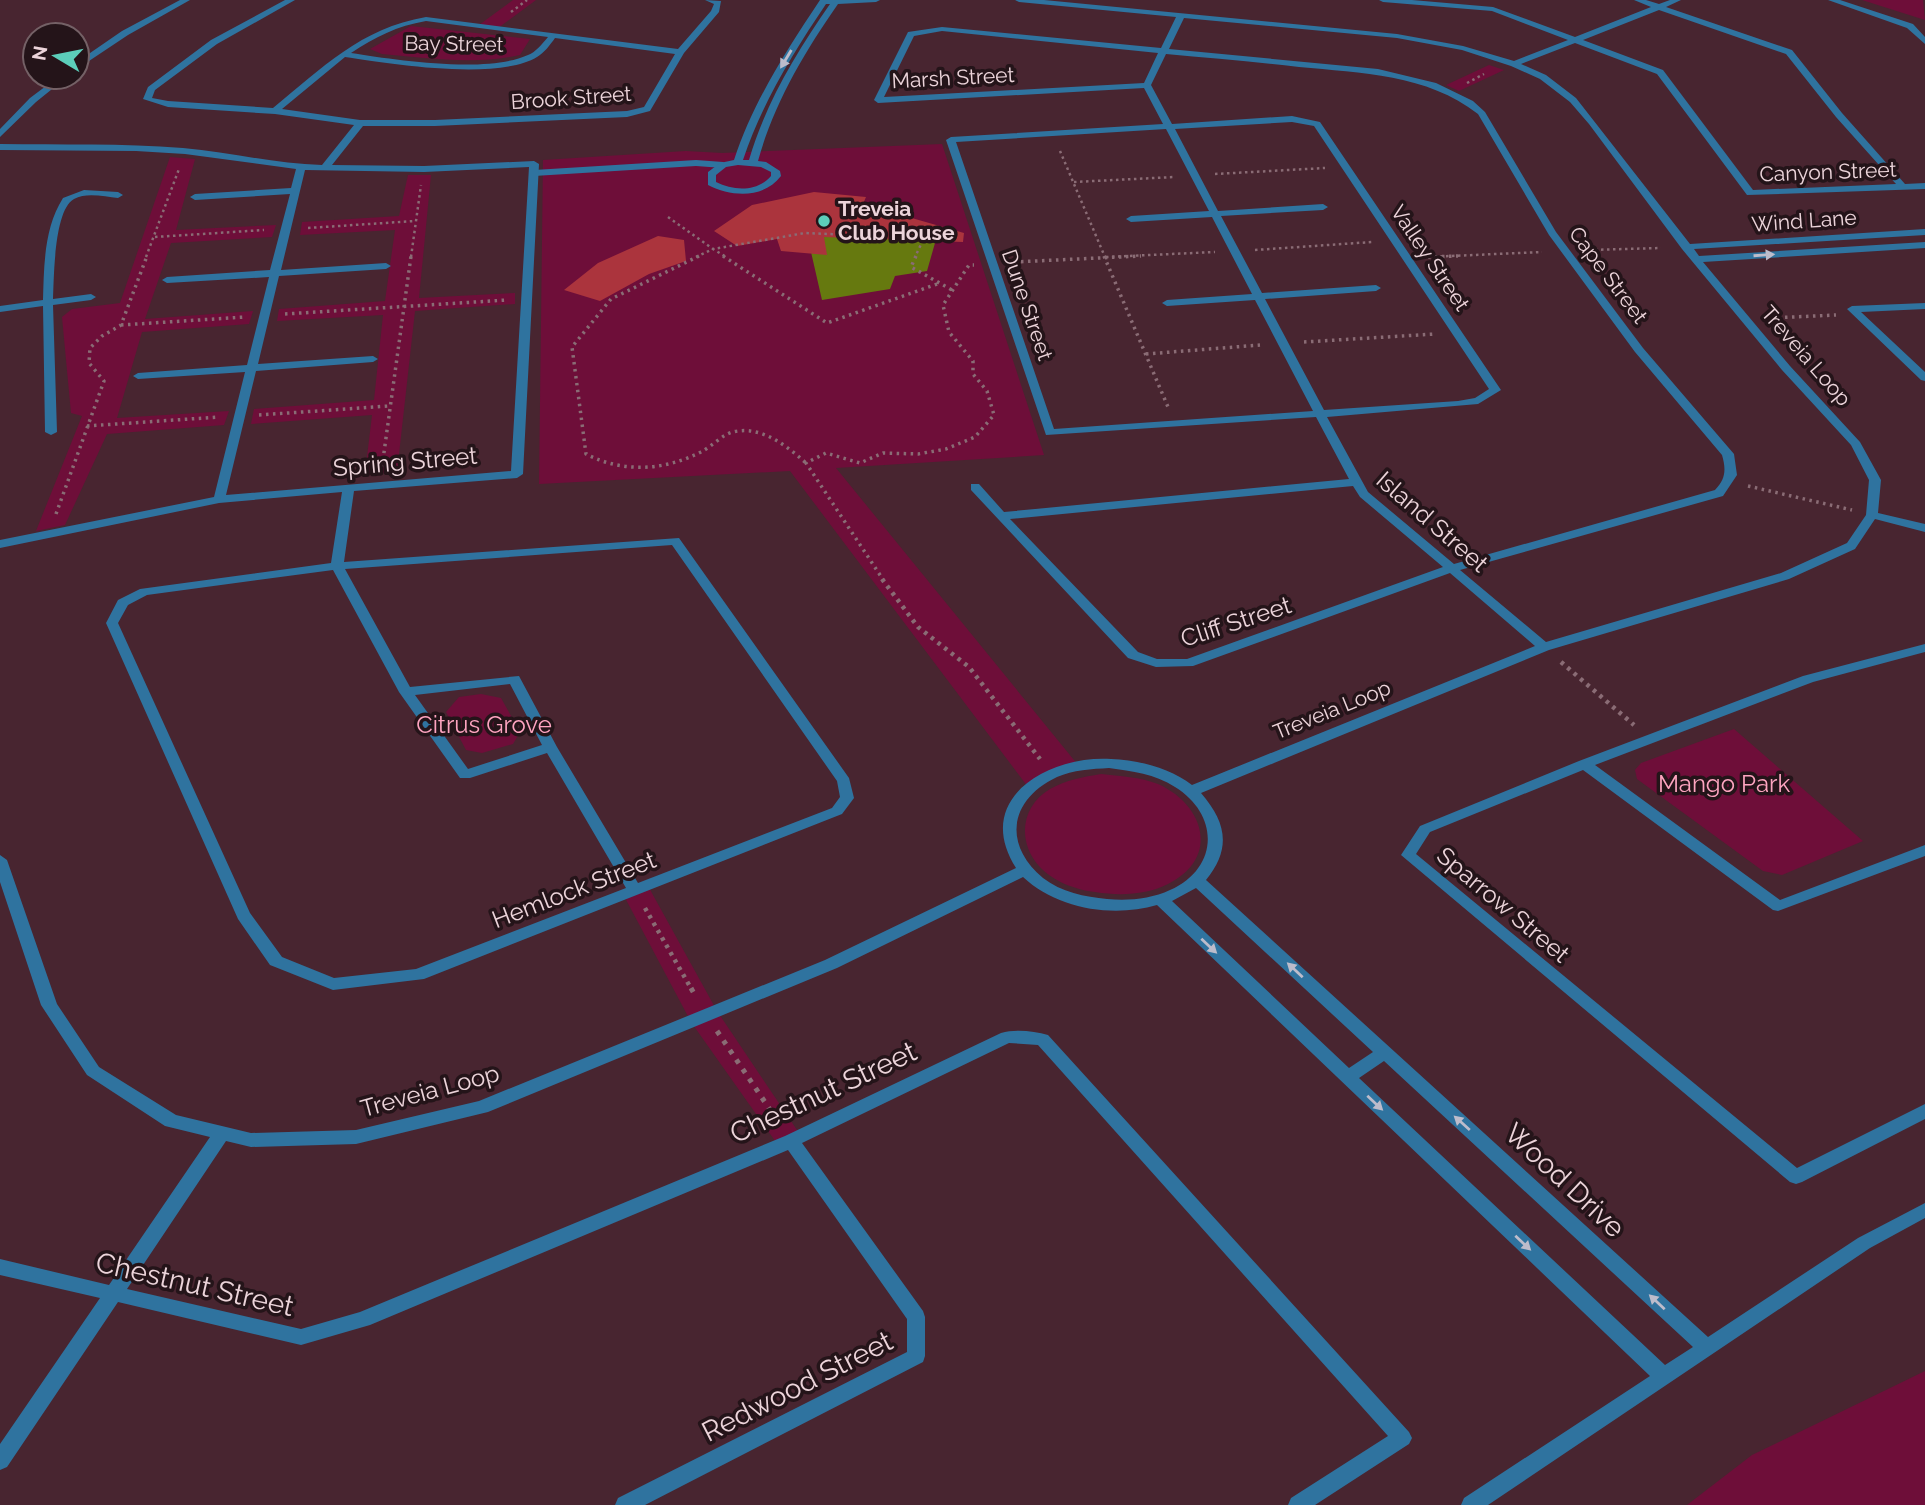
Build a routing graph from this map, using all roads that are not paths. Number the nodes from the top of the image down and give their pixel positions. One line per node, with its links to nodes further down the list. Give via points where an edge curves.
1 (186, 0): 20 (street)
2 (291, 0): 24 (street, Brook Street, via 214,41 151,89 147,99)
3 (709, 0): 17 (street, Brook Street, via 718,4 715,12)
4 (876, 0): 11 (street)
5 (1019, 0): 13 (street, Treveia Loop)
6 (1383, 0): 15 (street, Canyon Street, via 1493,9)
7 (1639, 0): 12 (street)
8 (1676, 0): 12 (street)
9 (1832, 0): 16 (street, via 1910,26)
10 (820, 1): 11 (street); 29 (street, one-way to 29, via 748,128)
11 (835, 3): 30 (street, via 780,89 761,129)
12 (1658, 7): 15 (street); 36 (street, via 1788,52)
13 (1180, 17): 18 (street); 21 (street, Treveia Loop, via 1397,36)
14 (553, 36): 17 (street, Bay Street); 19 (street, Bay Street, via 537,54 513,63 441,65); 19 (street, Bay Street, via 405,20)
15 (1575, 39): 21 (street); 36 (street, Canyon Street, via 1660,72 1750,193)
16 (1925, 41)
17 (680, 52): 25 (street, Brook Street, via 647,108 627,114)
18 (1163, 52): 22 (street); 22 (street, Marsh Street, via 929,29 911,34 878,100); 72 (street, Cape Street, via 1378,72 1465,98 1481,112 1552,233 1639,350 1728,454 1730,482 1719,493)
19 (345, 55): 24 (street, Bay Street)
20 (91, 56)
21 (1511, 63): 45 (street, Treveia Loop, via 1543,77 1573,100)
22 (1147, 85): 26 (street, Island Street)
23 (45, 91): 27 (street)
24 (275, 111): 25 (street, Brook Street)
25 (360, 123): 33 (street)
26 (1169, 127): 41 (street, Island Street); 61 (street, Valley Street, via 1292,119 1317,124 1495,390 1478,401); 61 (street, Dune Street, via 951,140 1050,433)
27 (0, 134)
28 (0, 147): 32 (street, via 185,151)
29 (738, 162): 30 (street); 31 (street)
30 (753, 163): 31 (street, via 775,172 773,181 748,190 726,190 709,178)
31 (723, 166): 34 (street, via 687,163)
32 (301, 167): 33 (street); 37 (street)
33 (324, 167): 34 (street, via 534,164)
34 (534, 173): 65 (street, Spring Street, via 517,474)
35 (1925, 186): 36 (street, Canyon Street)
36 (1903, 187)
37 (293, 191): 39 (street); 48 (street)
38 (118, 195): 53 (street, via 79,193 58,211 51,244)
39 (195, 197)
40 (1323, 207): 41 (street)
41 (1213, 213): 42 (street); 51 (street, Island Street)
42 (1131, 219)
43 (1925, 232): 45 (street, Wind Lane)
44 (1925, 246): 46 (street, Wind Lane, one-way to 44)
45 (1686, 247): 46 (street, Treveia Loop)
46 (1696, 260): 67 (street, Treveia Loop, via 1856,444 1875,480)
47 (386, 266): 48 (street)
48 (275, 273): 49 (street); 58 (street)
49 (167, 280)
50 (1376, 288): 51 (street)
51 (1260, 296): 54 (street); 61 (street, Island Street)
52 (91, 297): 53 (street)
53 (50, 301): 56 (street); 62 (street)
54 (1167, 303)
55 (1925, 306): 60 (street, via 1852,309)
56 (0, 309)
57 (373, 359): 58 (street)
58 (252, 366): 59 (street); 66 (street)
59 (138, 376)
60 (1925, 378)
61 (1320, 414): 63 (street, Island Street)
62 (51, 432)
63 (1356, 482): 68 (street); 72 (street, Island Street, via 1364,494)
64 (975, 487): 68 (street, Cliff Street)
65 (349, 488): 66 (street, Spring Street); 71 (street)
66 (219, 499): 70 (street, Spring Street)
67 (1872, 515): 69 (street); 73 (street, Treveia Loop, via 1851,546 1784,576)
68 (1001, 516): 72 (street, Cliff Street, via 1133,655 1156,663 1188,663)
69 (1925, 528)
70 (0, 544)
71 (337, 566): 75 (street); 83 (street, Hemlock Street, via 674,541 844,782 847,797 837,811); 83 (street, Hemlock Street, via 145,592 123,603 112,623 243,915 276,961 333,985 418,975)
72 (1452, 568): 73 (street, Island Street)
73 (1544, 647): 78 (street, Treveia Loop)
74 (1925, 648): 77 (street, Sparrow Street, via 1808,679)
75 (407, 692): 76 (street, via 514,679); 76 (street, via 466,775)
76 (550, 747): 83 (street)
77 (1584, 764): 79 (street, via 1778,906); 87 (street, Sparrow Street, via 1424,829 1408,855 1796,1177)
78 (1192, 791): 81 (street, via 1168,776 1110,763 1051,774 1028,788 1013,806 1007,828 1010,849); 82 (street, via 1209,812 1217,835 1216,851)
79 (1925, 850)
80 (0, 860): 88 (street, Treveia Loop, via 49,1005 93,1071 171,1121)
81 (1024, 870): 84 (street, via 1040,884 1085,902 1136,905); 88 (street, Treveia Loop, via 831,964 482,1107 356,1137 251,1140)
82 (1197, 880): 84 (street); 85 (street, Wood Drive, one-way to 82)
83 (635, 891)
84 (1160, 899): 86 (street, one-way to 86)
85 (1385, 1052): 86 (street); 93 (street, Wood Drive, one-way to 85)
86 (1348, 1077): 94 (street, one-way to 94)
87 (1925, 1111)
88 (221, 1134): 92 (street)
89 (791, 1141): 92 (street, Chestnut Street, via 363,1319 301,1337); 96 (street, Redwood Street, via 916,1317 916,1356); 97 (street, Chestnut Street, via 1007,1037 1042,1039 1402,1438)
90 (1925, 1210): 93 (street, via 1864,1243)
91 (0, 1267): 92 (street, Chestnut Street)
92 (112, 1294): 95 (street)
93 (1707, 1348): 94 (street)
94 (1664, 1377): 98 (street)
95 (0, 1461)
96 (625, 1505)
97 (1298, 1505)
98 (1471, 1505)

